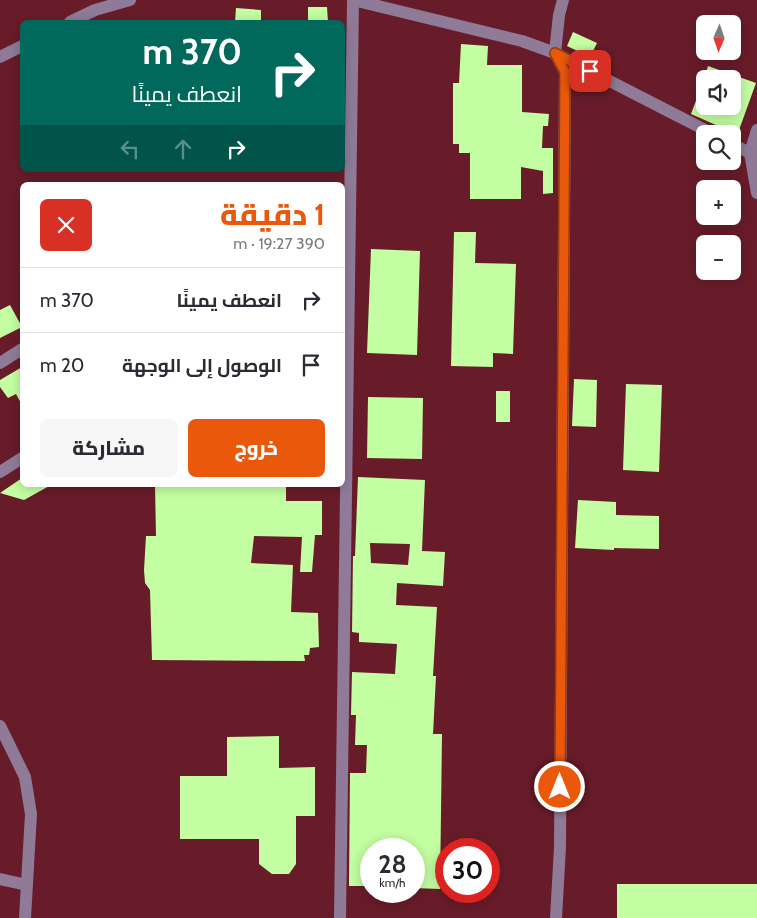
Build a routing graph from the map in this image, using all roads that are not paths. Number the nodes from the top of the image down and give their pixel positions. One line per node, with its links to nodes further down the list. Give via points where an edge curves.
1 (130, 0): 4 (street)
2 (353, 0): 6 (street); 21 (street)
3 (563, 0): 6 (street)
4 (74, 20)
5 (20, 47): 7 (street)
6 (555, 53): 8 (street); 22 (street, via 565,72 560,837)
7 (0, 57)
8 (696, 125)
9 (757, 130): 11 (street)
10 (741, 148): 11 (street)
11 (753, 153): 12 (street)
12 (757, 193)
13 (20, 349): 14 (street)
14 (0, 362)
15 (20, 459): 16 (street)
16 (0, 472)
17 (0, 726): 19 (street, via 25,777 30,814)
18 (0, 879): 19 (street)
19 (27, 886): 20 (street)
20 (25, 918)
21 (340, 918)
22 (556, 918)

